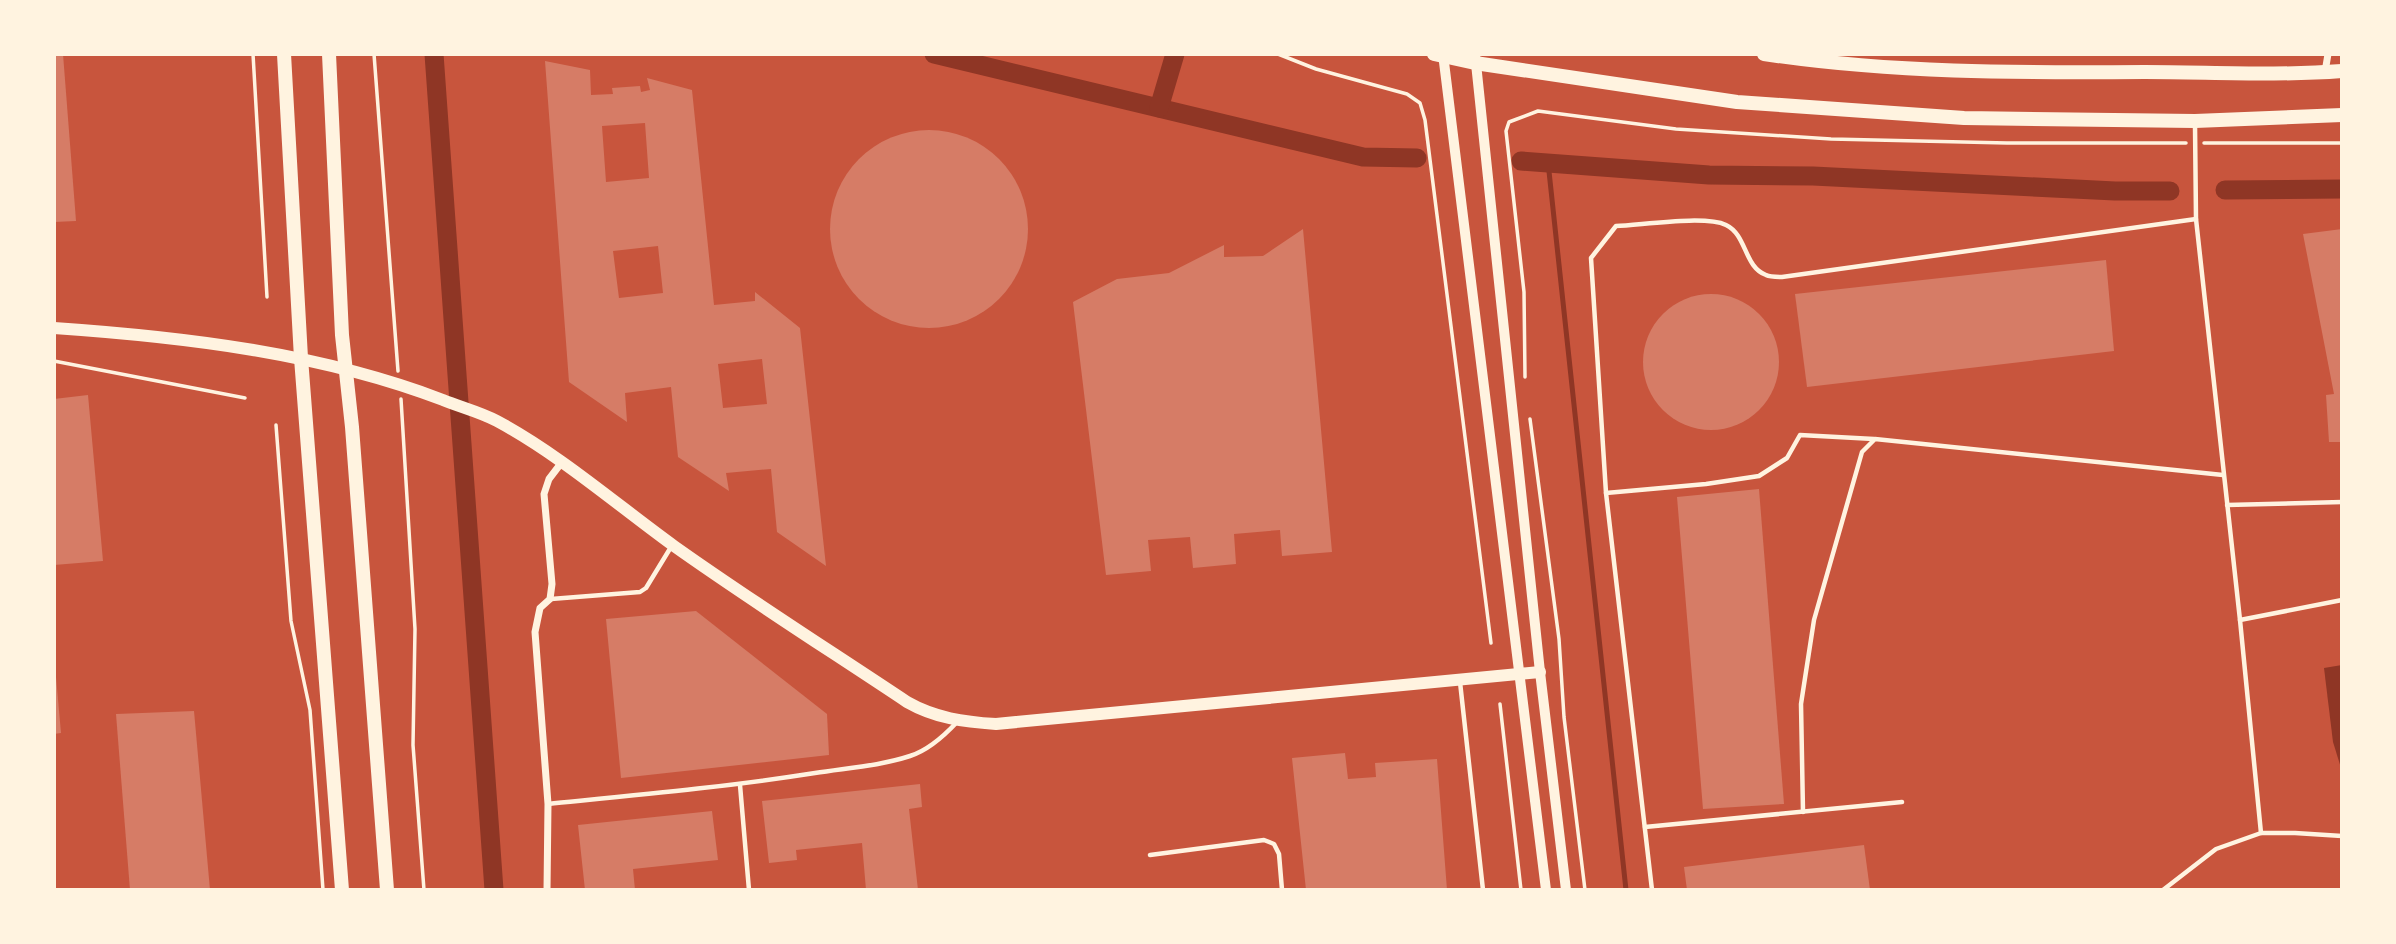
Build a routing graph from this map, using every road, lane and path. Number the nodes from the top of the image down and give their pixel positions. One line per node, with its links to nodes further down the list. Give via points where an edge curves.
1 (253, 54): 16 (path)
2 (284, 54): 18 (main road)
3 (329, 54): 20 (main road)
4 (374, 54): 22 (path)
5 (1278, 54): 36 (path, via 1407,94 1420,103)
6 (1764, 54): 11 (main road, via 1956,70)
7 (2328, 54): 11 (street)
8 (1440, 55): 9 (main road); 38 (street)
9 (1475, 59): 13 (main road, via 1737,102 1964,118); 37 (street)
10 (2342, 71): 11 (main road)
11 (2325, 72)
12 (2342, 115): 13 (main road)
13 (2195, 121): 15 (lane)
14 (2342, 143): 21 (path, via 1831,139 1676,129 1538,111 1509,122 1506,131 1524,292)
15 (2196, 219): 28 (lane); 29 (lane, via 1782,277 1764,275 1752,263 1738,233 1724,224 1616,226 1591,258)
16 (268, 298)
17 (54, 328): 18 (main road, via 120,332)
18 (301, 358): 20 (main road); 51 (main road)
19 (54, 361): 23 (path)
20 (346, 369): 22 (main road); 52 (main road)
21 (1525, 383)
22 (400, 385): 27 (main road, via 496,421); 53 (path, via 415,629 413,745)
23 (245, 398)
24 (1529, 410): 61 (path)
25 (276, 425): 50 (path, via 291,621 310,710)
26 (1875, 439): 28 (lane); 29 (lane, via 1800,435 1787,458 1759,476); 45 (lane, via 1862,452 1814,620 1801,704)
27 (562, 462): 32 (main road); 33 (street, via 544,494)
28 (2223, 475): 31 (lane)
29 (1606, 494): 46 (lane)
30 (2342, 502): 31 (lane)
31 (2227, 505): 35 (lane)
32 (673, 545): 33 (lane, via 640,592); 41 (main road, via 907,702)
33 (550, 599): 44 (street, via 540,608 535,632)
34 (2342, 600): 35 (lane)
35 (2241, 620): 47 (lane)
36 (1491, 643)
37 (1540, 672): 38 (main road); 60 (street)
38 (1520, 673): 39 (main road); 59 (street)
39 (1460, 680): 41 (main road, via 996,724); 57 (lane)
40 (1500, 704): 58 (path)
41 (958, 721): 42 (lane, via 945,735 912,755)
42 (740, 785): 44 (lane); 55 (lane)
43 (1902, 802): 45 (lane)
44 (548, 804): 54 (street)
45 (1803, 812): 46 (lane)
46 (1644, 827): 62 (lane)
47 (2261, 833): 48 (lane); 63 (lane, via 2216,849)
48 (2342, 836)
49 (1150, 855): 56 (lane, via 1264,840 1274,844 1279,854)
50 (323, 890)
51 (342, 890)
52 (387, 890)
53 (424, 890)
54 (547, 890)
55 (749, 890)
56 (1282, 890)
57 (1483, 890)
58 (1521, 890)
59 (1546, 890)
60 (1566, 890)
61 (1585, 890)
62 (1652, 890)
63 (2163, 890)

